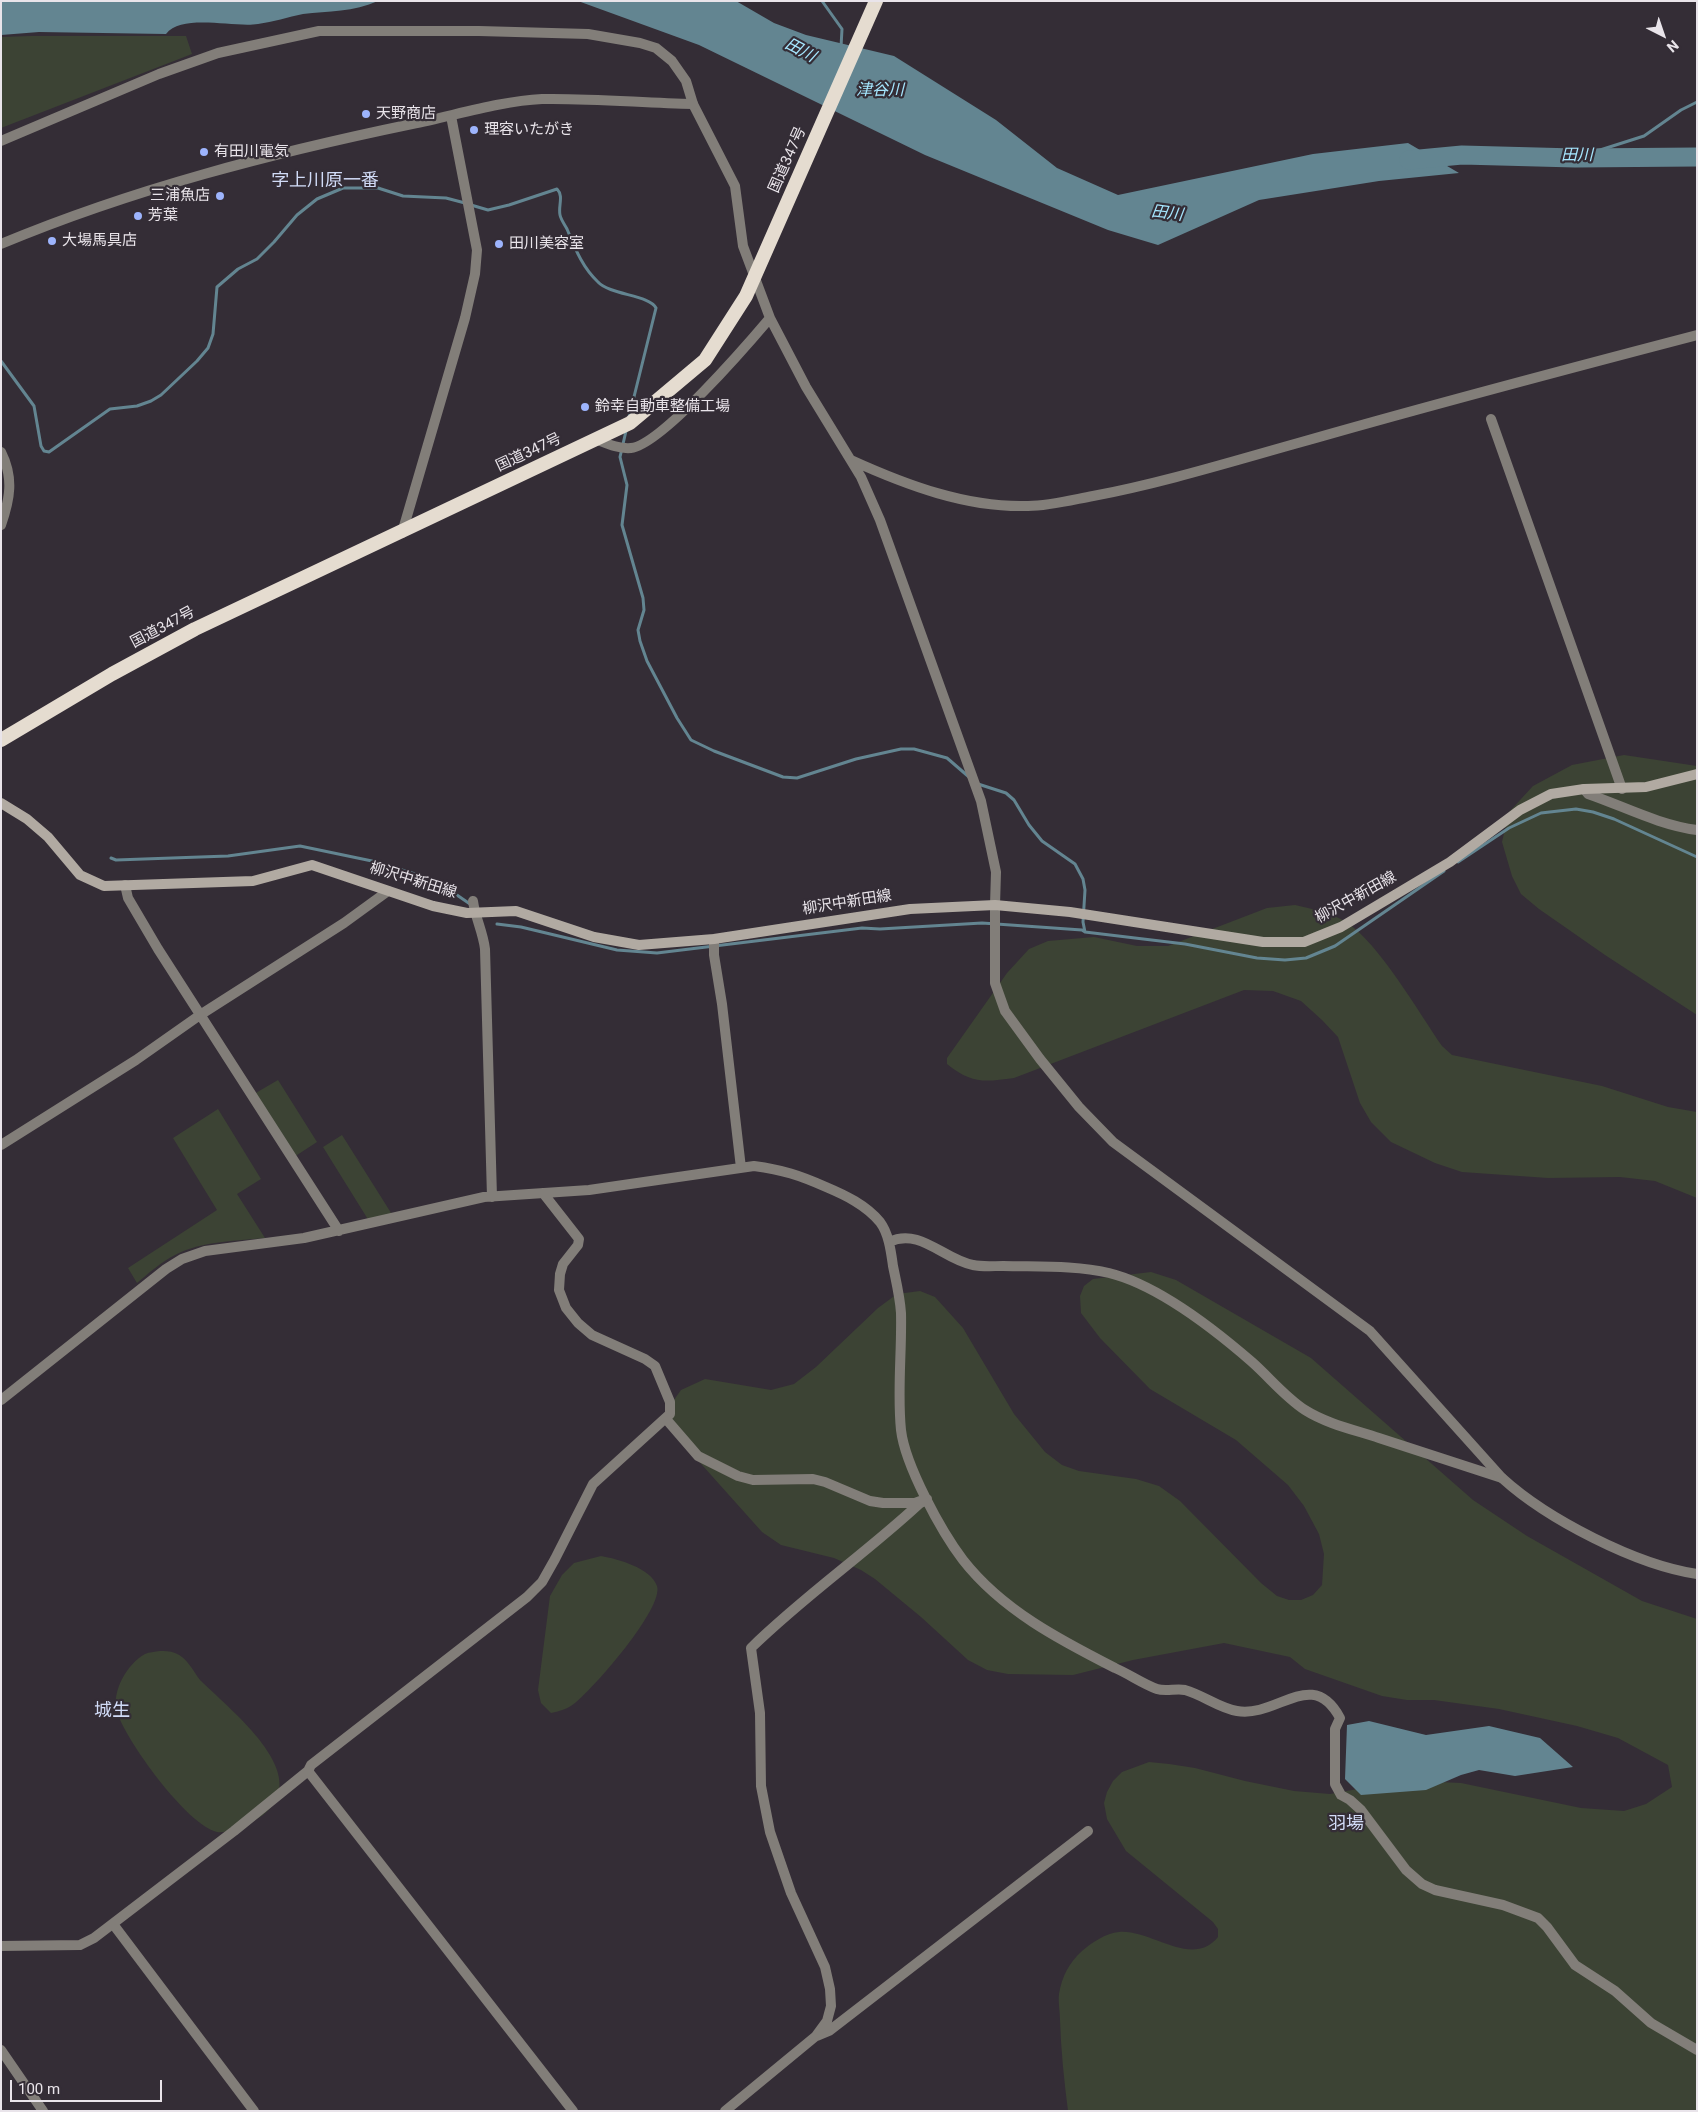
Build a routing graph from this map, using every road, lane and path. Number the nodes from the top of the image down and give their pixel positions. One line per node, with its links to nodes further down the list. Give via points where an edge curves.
1 (876, 1): 9 (highway, 国道347号, via 746,296 705,360 630,423)
2 (693, 104): 3 (street, via 540,99); 4 (street, via 686,81 672,60 656,48 640,43 578,34 479,30 319,31 218,53 159,74); 6 (street, via 735,186 743,246)
3 (451, 116): 5 (street, via 332,141 195,176 114,201); 13 (street, via 477,250 475,274)
4 (1, 141)
5 (1, 244)
6 (770, 318): 9 (street, via 723,372 652,438 632,448 614,447); 11 (street, via 806,387)
7 (1697, 335): 11 (street, via 1161,481 1061,502 1000,505 939,494)
8 (1490, 419): 17 (street)
9 (598, 440): 13 (highway, 国道347号)
10 (1, 452): 12 (street, via 10,486)
11 (850, 460): 23 (street, via 880,520 970,767 981,801 996,872)
12 (1, 525)
13 (402, 532): 14 (highway, 国道347号, via 195,629)
14 (1, 740)
15 (1697, 774): 17 (main road, 柳沢中新田線, via 1646,788)
16 (1584, 789): 17 (main road, 柳沢中新田線); 19 (street, via 1588,794); 23 (main road, 柳沢中新田線, via 1551,794 1520,810 1450,862 1341,927 1304,942 1263,942 1070,912)
17 (1622, 789)
18 (1, 803): 20 (main road, 柳沢中新田線, via 48,837 80,875 104,886)
19 (1697, 830)
20 (125, 885): 21 (main road, 柳沢中新田線, via 253,881 312,866); 26 (street, via 128,898)
21 (388, 891): 24 (main road, 柳沢中新田線, via 433,906); 26 (street)
22 (473, 901): 24 (street)
23 (995, 905): 25 (main road, 柳沢中新田線, via 910,909); 35 (street, via 995,983 1005,1011 1079,1107 1113,1142 1148,1169 1370,1331)
24 (474, 913): 25 (main road, 柳沢中新田線, via 516,911 594,938 639,945); 30 (street, via 482,930 485,949)
25 (714, 939): 28 (street)
26 (200, 1015): 27 (street, via 136,1060); 31 (street)
27 (1, 1145)
28 (741, 1168): 29 (street, via 589,1190); 32 (street, via 754,1166 792,1172 845,1195 871,1212 882,1224)
29 (543, 1193): 30 (street); 34 (street, via 579,1239 560,1274 559,1290 566,1308 592,1336 655,1366 670,1402 670,1414)
30 (492, 1197): 31 (street)
31 (340, 1231): 33 (street, via 205,1251 182,1259)
32 (889, 1242): 35 (street, via 907,1237 925,1242 972,1265 1087,1270 1109,1273 1134,1282 1205,1324 1306,1411); 36 (street, via 901,1310 901,1429 909,1462)
33 (1, 1400)
34 (666, 1419): 36 (street, via 698,1456 738,1476 753,1480 825,1482 870,1501 883,1503); 38 (street, via 593,1484 555,1560 542,1582 527,1597 311,1765)
35 (1502, 1478): 37 (street, via 1524,1498 1606,1543 1644,1561)
36 (927, 1499): 42 (street, via 784,1616 751,1648 760,1713 760,1786 770,1832 792,1893 825,1967 830,1989 831,2006 827,2021); 44 (street, via 972,1572 1002,1600 1074,1647 1149,1685 1158,1689 1184,1690 1238,1711 1255,1712 1299,1695 1313,1694 1329,1700 1340,1718 1335,1729 1335,1784 1341,1795 1361,1810 1406,1870 1435,1890 1503,1905 1538,1918 1575,1965 1615,1991 1651,2023)
37 (1697, 1574)
38 (308, 1771): 40 (street); 47 (street)
39 (1088, 1831): 42 (street, via 829,2031)
40 (113, 1924): 41 (street, via 80,1945); 46 (street)
41 (1, 1946)
42 (816, 2036): 48 (street)
43 (1, 2050): 45 (street)
44 (1697, 2050)
45 (43, 2111)
46 (254, 2111)
47 (573, 2111)
48 (724, 2111)

